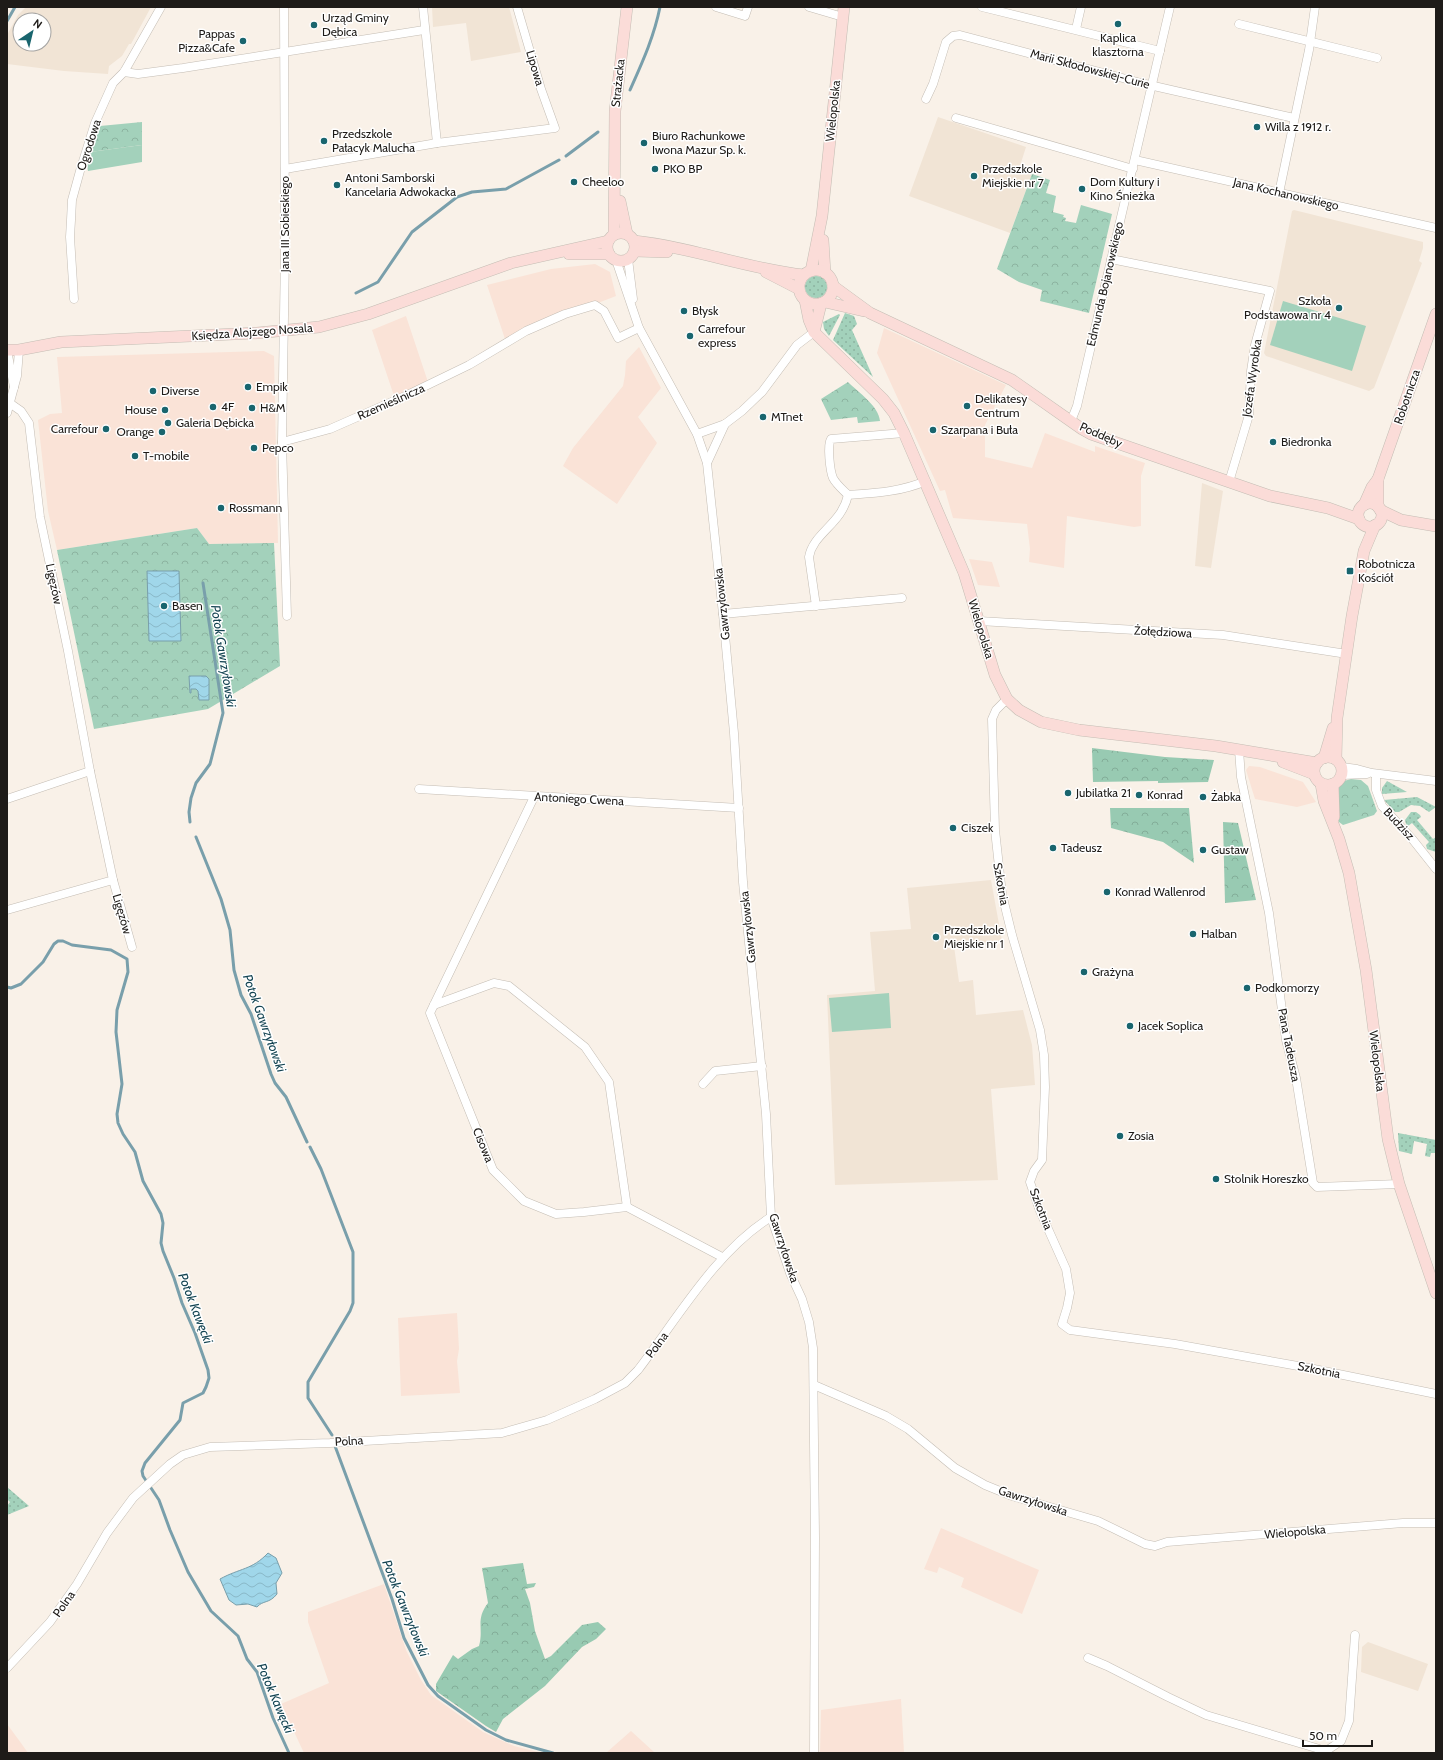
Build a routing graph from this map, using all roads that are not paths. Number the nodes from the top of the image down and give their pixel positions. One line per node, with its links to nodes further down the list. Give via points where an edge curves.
1 (161, 7): 21 (street, Ogrodowa)
2 (284, 7): 18 (street, Jana III Sobieskiego)
3 (423, 7): 16 (street)
4 (517, 7): 26 (street, Lipowa, via 555,128)
5 (627, 7): 27 (street, Strażacka, via 615,105)
6 (716, 7): 7 (street, via 745,16)
7 (748, 7)
8 (809, 7): 13 (street)
9 (982, 7): 15 (street)
10 (1081, 7): 15 (street)
11 (1170, 7): 19 (street, Edmunda Bojanowskiego)
12 (1315, 7): 17 (street)
13 (844, 12): 32 (street, Wielopolska)
14 (1239, 24): 17 (street)
15 (1076, 29): 19 (street)
16 (424, 30): 18 (street); 26 (street)
17 (1309, 41): 20 (street); 25 (street)
18 (285, 51): 21 (street, via 138,74); 29 (street, Jana III Sobieskiego)
19 (1160, 51): 22 (street, Edmunda Bojanowskiego)
20 (1377, 58)
21 (124, 72): 44 (street, Ogrodowa, via 113,83 95,123 72,200 70,237)
22 (1152, 85): 23 (street, Marii Skłodowskiej-Curie, via 960,35 952,36 946,42); 25 (street, Marii Skłodowskiej-Curie); 28 (street, Edmunda Bojanowskiego)
23 (926, 99)
24 (956, 118): 30 (street)
25 (1294, 118): 31 (street)
26 (437, 143): 29 (street)
27 (614, 158): 34 (street, Strażacka); 35 (street, Strażacka, via 622,216)
28 (1135, 160): 30 (street, Edmunda Bojanowskiego); 31 (street, Jana Kochanowskiego)
29 (285, 169): 51 (street, Jana III Sobieskiego)
30 (1133, 169): 38 (street, Edmunda Bojanowskiego)
31 (1278, 193): 33 (street, Jana Kochanowskiego)
32 (822, 216): 40 (street, Wielopolska); 41 (street, Wielopolska)
33 (1436, 228)
34 (611, 238): 35 (street, via 618,233); 36 (street, Księdza Alojzego Nosala); 37 (street, via 607,250)
35 (631, 246): 37 (street, via 624,261); 39 (street, via 706,254); 49 (street, Strażacka)
36 (546, 255): 37 (street, Księdza Alojzego Nosala); 51 (street, Księdza Alojzego Nosala, via 511,263 368,314 319,327)
37 (612, 257): 49 (street, Strażacka)
38 (1111, 260): 58 (street, Edmunda Bojanowskiego); 66 (street, Józefa Wyrobka, via 1270,291 1250,371 1249,415)
39 (760, 268): 40 (street); 43 (street)
40 (808, 273): 41 (street); 43 (street, via 801,279)
41 (825, 273): 42 (street, via 831,278)
42 (833, 286): 46 (street, via 831,295); 47 (street, Poddęby)
43 (799, 289): 45 (street)
44 (74, 299)
45 (805, 300): 46 (street, via 811,304); 52 (street, Wielopolska)
46 (823, 303): 47 (street, Poddęby); 52 (street)
47 (870, 312): 58 (street, Poddęby, via 1012,380)
48 (1436, 314): 64 (street, Robotnicza)
49 (635, 317): 50 (street, Strażacka)
50 (639, 328): 61 (street, Strażacka); 62 (street, Rzemieślnicza, via 618,338 604,311 595,305 565,314 526,331 468,365 405,396 330,429)
51 (284, 332): 54 (street, Księdza Alojzego Nosala, via 61,342); 62 (street, Jana III Sobieskiego)
52 (814, 332): 59 (street, via 797,345 762,392); 60 (street, Wielopolska, via 883,399 894,413)
53 (7, 350): 54 (street, Księdza Alojzego Nosala); 55 (street)
54 (19, 350): 55 (street)
55 (14, 387): 56 (street)
56 (11, 404): 57 (street); 85 (street, Ligęzów, via 22,412 28,423 39,510)
57 (7, 413)
58 (1072, 421): 66 (street, Poddęby, via 1091,434)
59 (725, 424): 61 (street); 63 (street)
60 (904, 433): 65 (street, Wielopolska); 67 (street, via 831,439 829,454 833,478)
61 (697, 434): 63 (street, Gawrzyłowska)
62 (282, 442): 77 (street)
63 (707, 463): 76 (street, Gawrzyłowska)
64 (1378, 479): 68 (street, Robotnicza); 69 (street, Robotnicza)
65 (926, 481): 67 (street, via 890,492); 78 (street, Wielopolska, via 964,573)
66 (1229, 482): 69 (street, Poddęby, via 1270,496)
67 (848, 495): 75 (street, via 841,514 810,551)
68 (1379, 509): 69 (street, via 1372,504); 70 (street); 71 (street, via 1381,518)
69 (1361, 514): 71 (street, via 1368,527); 73 (street)
70 (1401, 520): 71 (street); 72 (street)
71 (1376, 525): 73 (street)
72 (1436, 526)
73 (1364, 551): 79 (street)
74 (902, 598): 75 (street)
75 (816, 606): 76 (street)
76 (723, 614): 92 (street, Gawrzyłowska)
77 (287, 616)
78 (978, 621): 79 (street, Żołędziowa, via 1223,635); 80 (street, Wielopolska, via 995,675)
79 (1347, 654): 81 (street)
80 (1007, 698): 82 (street, Wielopolska, via 1027,715 1053,726); 106 (street, Szkotnia, via 992,719 997,858 1002,894 1040,1030 1044,1055 1042,1160 1030,1182 1068,1275 1070,1293 1062,1324 1070,1330 1175,1344)
81 (1337, 718): 83 (street); 84 (street)
82 (1239, 750): 83 (street, Wielopolska); 100 (street, Pana Tadeusza, via 1241,777 1269,913 1286,1040 1296,1078 1314,1183 1317,1187)
83 (1319, 765): 84 (street, Wielopolska, via 1330,757); 88 (street)
84 (1340, 767): 86 (street); 88 (street, via 1339,780)
85 (90, 771): 91 (street); 94 (street, Ligęzów)
86 (1374, 774): 87 (street); 93 (street, Budzisz, via 1382,806)
87 (1436, 781)
88 (1327, 784): 100 (street, Wielopolska, via 1324,801 1349,874 1366,970 1388,1139)
89 (419, 789): 90 (street, Antoniego Cwena)
90 (534, 797): 92 (street, Antoniego Cwena); 97 (street, Cisowa)
91 (7, 799)
92 (739, 808): 98 (street, Gawrzyłowska, via 743,882)
93 (1436, 869)
94 (113, 880): 95 (street, Ligęzów); 96 (street, Ligęzów)
95 (7, 910)
96 (132, 947)
97 (434, 1005): 101 (street, Cisowa, via 430,1013 493,1170 524,1201 556,1214); 101 (street, via 494,983 509,986 585,1047 609,1082)
98 (762, 1066): 99 (street, via 715,1071); 102 (street, Gawrzyłowska)
99 (703, 1084)
100 (1399, 1184): 104 (street, Wielopolska)
101 (627, 1207): 103 (street)
102 (771, 1217): 103 (street, Polna, via 758,1225); 105 (street, Gawrzyłowska, via 809,1322)
103 (722, 1257): 111 (street, Polna, via 638,1370 625,1383 612,1392 552,1418 502,1433 210,1446 183,1455 141,1489 107,1533 77,1584 50,1622)
104 (1436, 1293)
105 (814, 1385): 108 (street, Gawrzyłowska, via 886,1416 908,1429 955,1468 985,1484 1012,1496 1098,1521 1145,1544); 112 (street, Gawrzyłowska)
106 (1436, 1394)
107 (1436, 1524): 108 (street, Wielopolska, via 1403,1523 1167,1542)
108 (1155, 1546)
109 (1355, 1635): 110 (street, via 1349,1721 1341,1741 1326,1751 1206,1715)
110 (1088, 1658)
111 (7, 1668)
112 (814, 1753)

